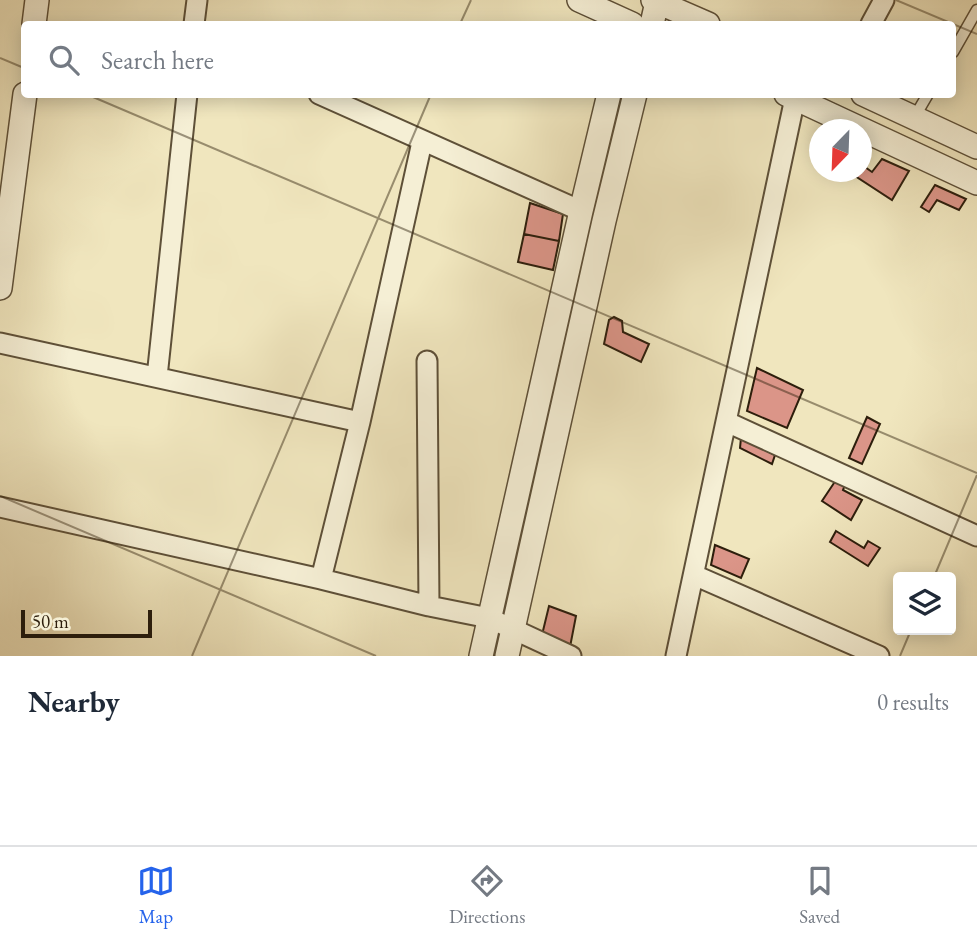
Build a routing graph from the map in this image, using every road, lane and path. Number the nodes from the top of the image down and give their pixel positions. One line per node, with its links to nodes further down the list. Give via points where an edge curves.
1 (37, 0): 8 (street)
2 (197, 0): 9 (street)
3 (579, 0): 7 (street)
4 (884, 0): 12 (street)
5 (655, 1): 10 (street); 11 (street)
6 (977, 10): 13 (lane)
7 (629, 18)
8 (34, 21)
9 (194, 21)
10 (652, 21)
11 (701, 21)
12 (873, 21)
13 (956, 47)
14 (24, 98): 28 (street)
15 (187, 98): 31 (street)
16 (327, 98): 24 (street)
17 (608, 98): 27 (street)
18 (634, 98): 40 (street)
19 (791, 98): 33 (street)
20 (795, 98): 26 (street)
21 (872, 98): 23 (street)
22 (926, 98): 23 (lane)
23 (914, 118): 25 (street)
24 (422, 142): 27 (street); 32 (street)
25 (977, 147)
26 (977, 183)
27 (581, 211): 39 (street)
28 (0, 288)
29 (0, 343): 31 (street)
30 (427, 361): 38 (street)
31 (157, 377): 32 (street)
32 (360, 422): 37 (street)
33 (727, 422): 35 (street); 36 (street)
34 (0, 507): 37 (street)
35 (977, 536)
36 (694, 575): 44 (street); 45 (street)
37 (321, 579): 38 (street)
38 (429, 606): 39 (street)
39 (489, 618): 40 (street); 41 (street)
40 (513, 630): 42 (street); 43 (street)
41 (481, 656)
42 (507, 656)
43 (570, 656)
44 (677, 656)
45 (879, 656)

